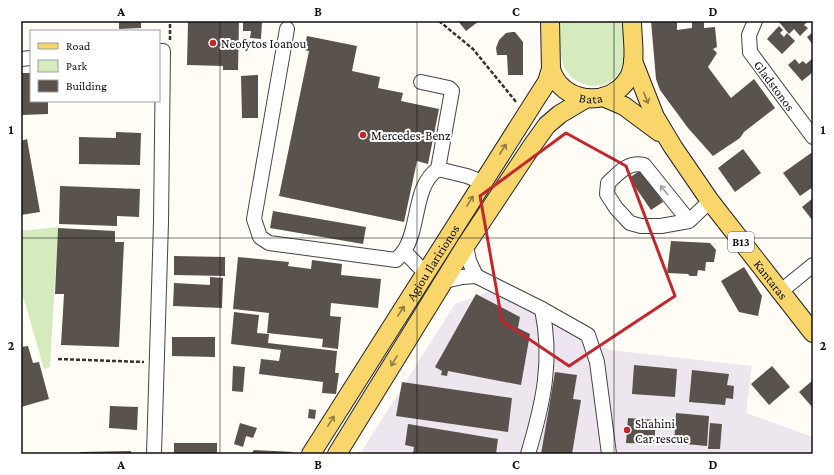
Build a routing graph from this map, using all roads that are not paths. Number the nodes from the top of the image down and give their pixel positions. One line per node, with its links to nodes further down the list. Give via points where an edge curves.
1 (550, 21): 7 (main road, Bata / B13)
2 (632, 21): 6 (main road, Bata / B13)
3 (753, 25): 10 (street, Gladstonos, via 748,42 753,58)
4 (287, 29): 17 (street, via 254,219 260,237 269,243 396,260)
5 (161, 51): 25 (street, via 161,222)
6 (633, 61): 9 (main road, Bata / B13, via 630,76 620,88); 11 (main road, Kantaras / B13, one-way to 11, via 655,117)
7 (551, 69): 9 (main road, Bata / B13, via 561,87 572,94); 13 (main road, Agiou Ilaririonos, one-way to 7, via 547,82)
8 (420, 82): 12 (street, via 449,88 452,91)
9 (595, 98): 11 (main road, Kantaras / B13, via 624,106 655,128); 16 (main road, Agiou Ilaririonos, via 568,108 547,125)
10 (813, 137)
11 (673, 147): 14 (main road, Kantaras / B13)
12 (438, 169): 13 (street); 17 (street, via 432,172 424,186)
13 (482, 182): 19 (main road, Agiou Ilaririonos, one-way to 13)
14 (710, 201): 15 (street); 22 (main road, Kantaras / B13)
15 (689, 221): 15 (street, one-way to 15, via 644,165 637,163 626,166 608,183 607,194 630,223 661,226)
16 (466, 245): 20 (street, via 469,261); 21 (main road, Agiou Ilaririonos)
17 (404, 251): 19 (street)
18 (813, 265): 22 (street)
19 (425, 273): 26 (main road, Agiou Ilaririonos, one-way to 19)
20 (476, 276): 21 (street); 23 (street)
21 (445, 281): 27 (main road, Agiou Ilaririonos, one-way to 27)
22 (780, 292): 24 (main road, Kantaras / B13)
23 (542, 309): 28 (street, via 547,333 547,375); 29 (street, via 588,335 597,362)
24 (813, 333)
25 (154, 454)
26 (311, 454)
27 (337, 454)
28 (528, 454)
29 (609, 454)

